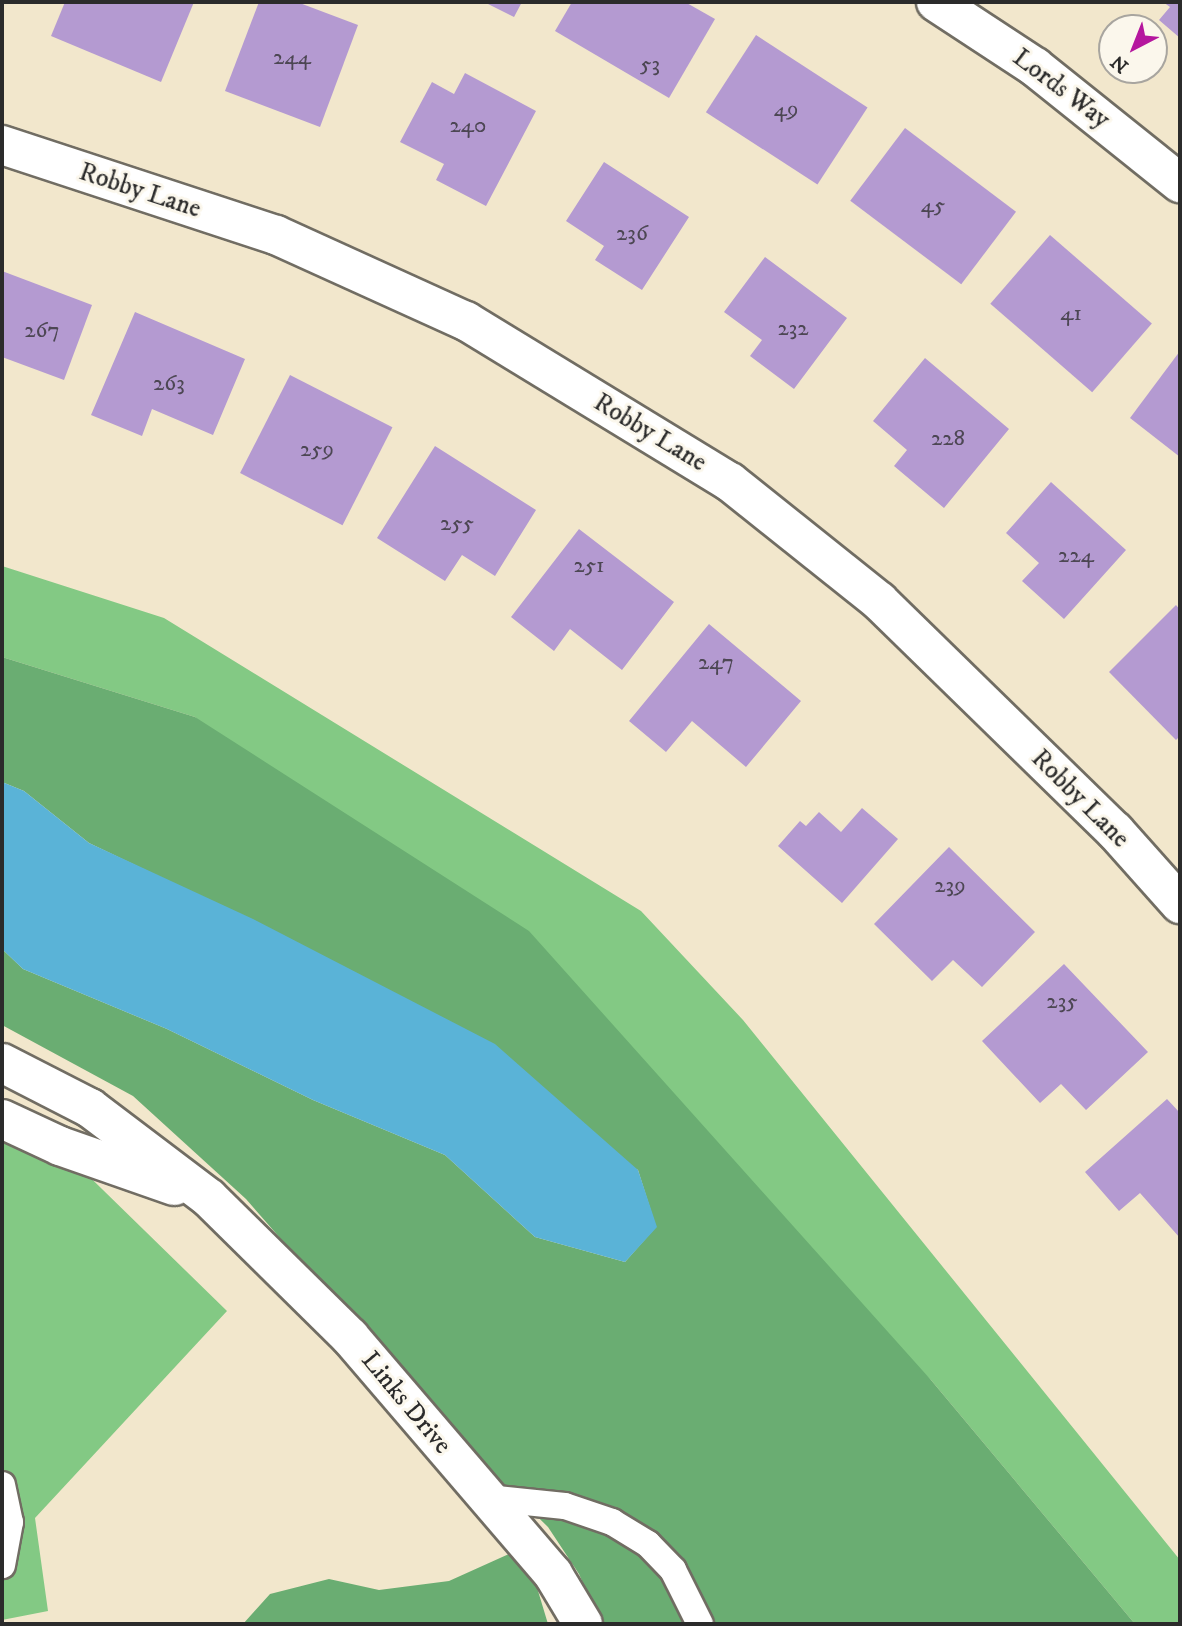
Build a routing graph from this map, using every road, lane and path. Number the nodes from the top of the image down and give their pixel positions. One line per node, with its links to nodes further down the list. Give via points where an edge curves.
1 (936, 2): 3 (street, Lords Way, via 1035,67)
2 (2, 145): 4 (street, Robby Lane, via 276,235 466,321 730,482 879,601 1115,831)
3 (1180, 183)
4 (1180, 904)
5 (2, 1063): 7 (street, Links Drive, via 90,1108)
6 (2, 1119): 7 (street, Links Drive, via 60,1146)
7 (209, 1198): 9 (street, Links Drive, via 350,1337)
8 (2, 1485): 10 (lane, via 10,1522)
9 (487, 1498): 11 (street, Links Drive, via 553,1574); 12 (lane, via 565,1506 612,1522 648,1544 673,1570)
10 (2, 1565)
11 (583, 1624)
12 (700, 1624)

